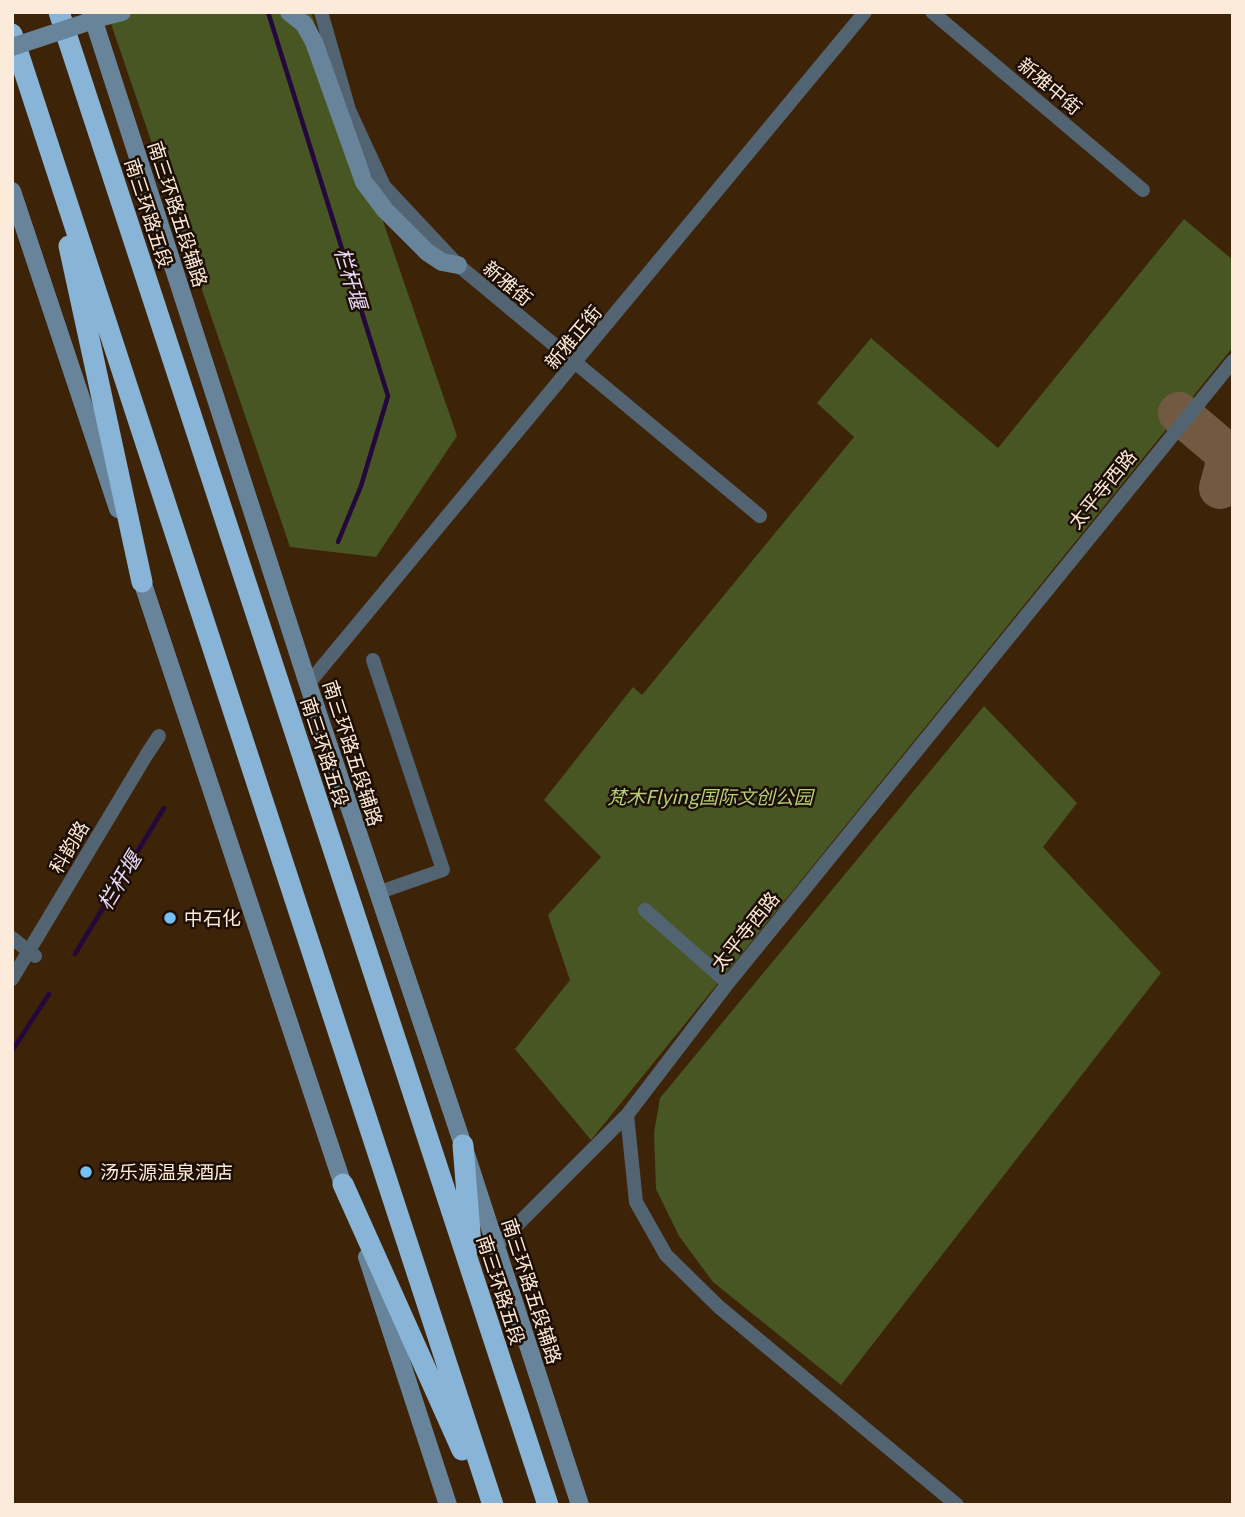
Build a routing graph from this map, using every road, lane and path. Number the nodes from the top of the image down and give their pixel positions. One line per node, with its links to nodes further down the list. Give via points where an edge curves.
1 (59, 12): 30 (highway, 南三环路五段)
2 (289, 12): 12 (main road, via 304,24 314,42 364,182 427,252)
3 (321, 12): 12 (street, 新雅街, via 349,110 384,186)
4 (865, 12): 14 (street, 新雅正街)
5 (932, 12): 10 (street, 新雅中街)
6 (108, 13): 8 (main road, bridge); 18 (main road, 南三环路五段辅路)
7 (12, 34): 9 (highway)
8 (12, 47)
9 (44, 132): 16 (highway); 33 (highway)
10 (1143, 190)
11 (12, 191): 16 (main road)
12 (458, 265): 14 (street, 新雅街)
13 (1233, 360): 25 (street, 太平寺西路)
14 (575, 365): 15 (street, 新雅街); 18 (street, 新雅正街)
15 (760, 516)
16 (142, 582): 28 (main road)
17 (373, 660): 20 (street, via 443,870)
18 (308, 684): 20 (main road, 南三环路五段辅路)
19 (159, 736): 23 (street, 科韵路)
20 (377, 893): 27 (main road, 南三环路五段辅路)
21 (645, 910): 25 (street)
22 (12, 938): 23 (street)
23 (33, 954): 24 (street, 科韵路)
24 (12, 979)
25 (728, 983): 26 (street, 太平寺西路)
26 (627, 1115): 29 (street, 太平寺西路); 36 (street, via 636,1202 666,1255 719,1307)
27 (463, 1145): 29 (main road, 南三环路五段辅路); 30 (highway)
28 (343, 1184): 31 (main road); 32 (highway)
29 (496, 1246): 35 (main road, 南三环路五段辅路)
30 (474, 1279): 34 (highway, 南三环路五段)
31 (448, 1505)
32 (487, 1505)
33 (492, 1505)
34 (548, 1505)
35 (580, 1505)
36 (957, 1505)

